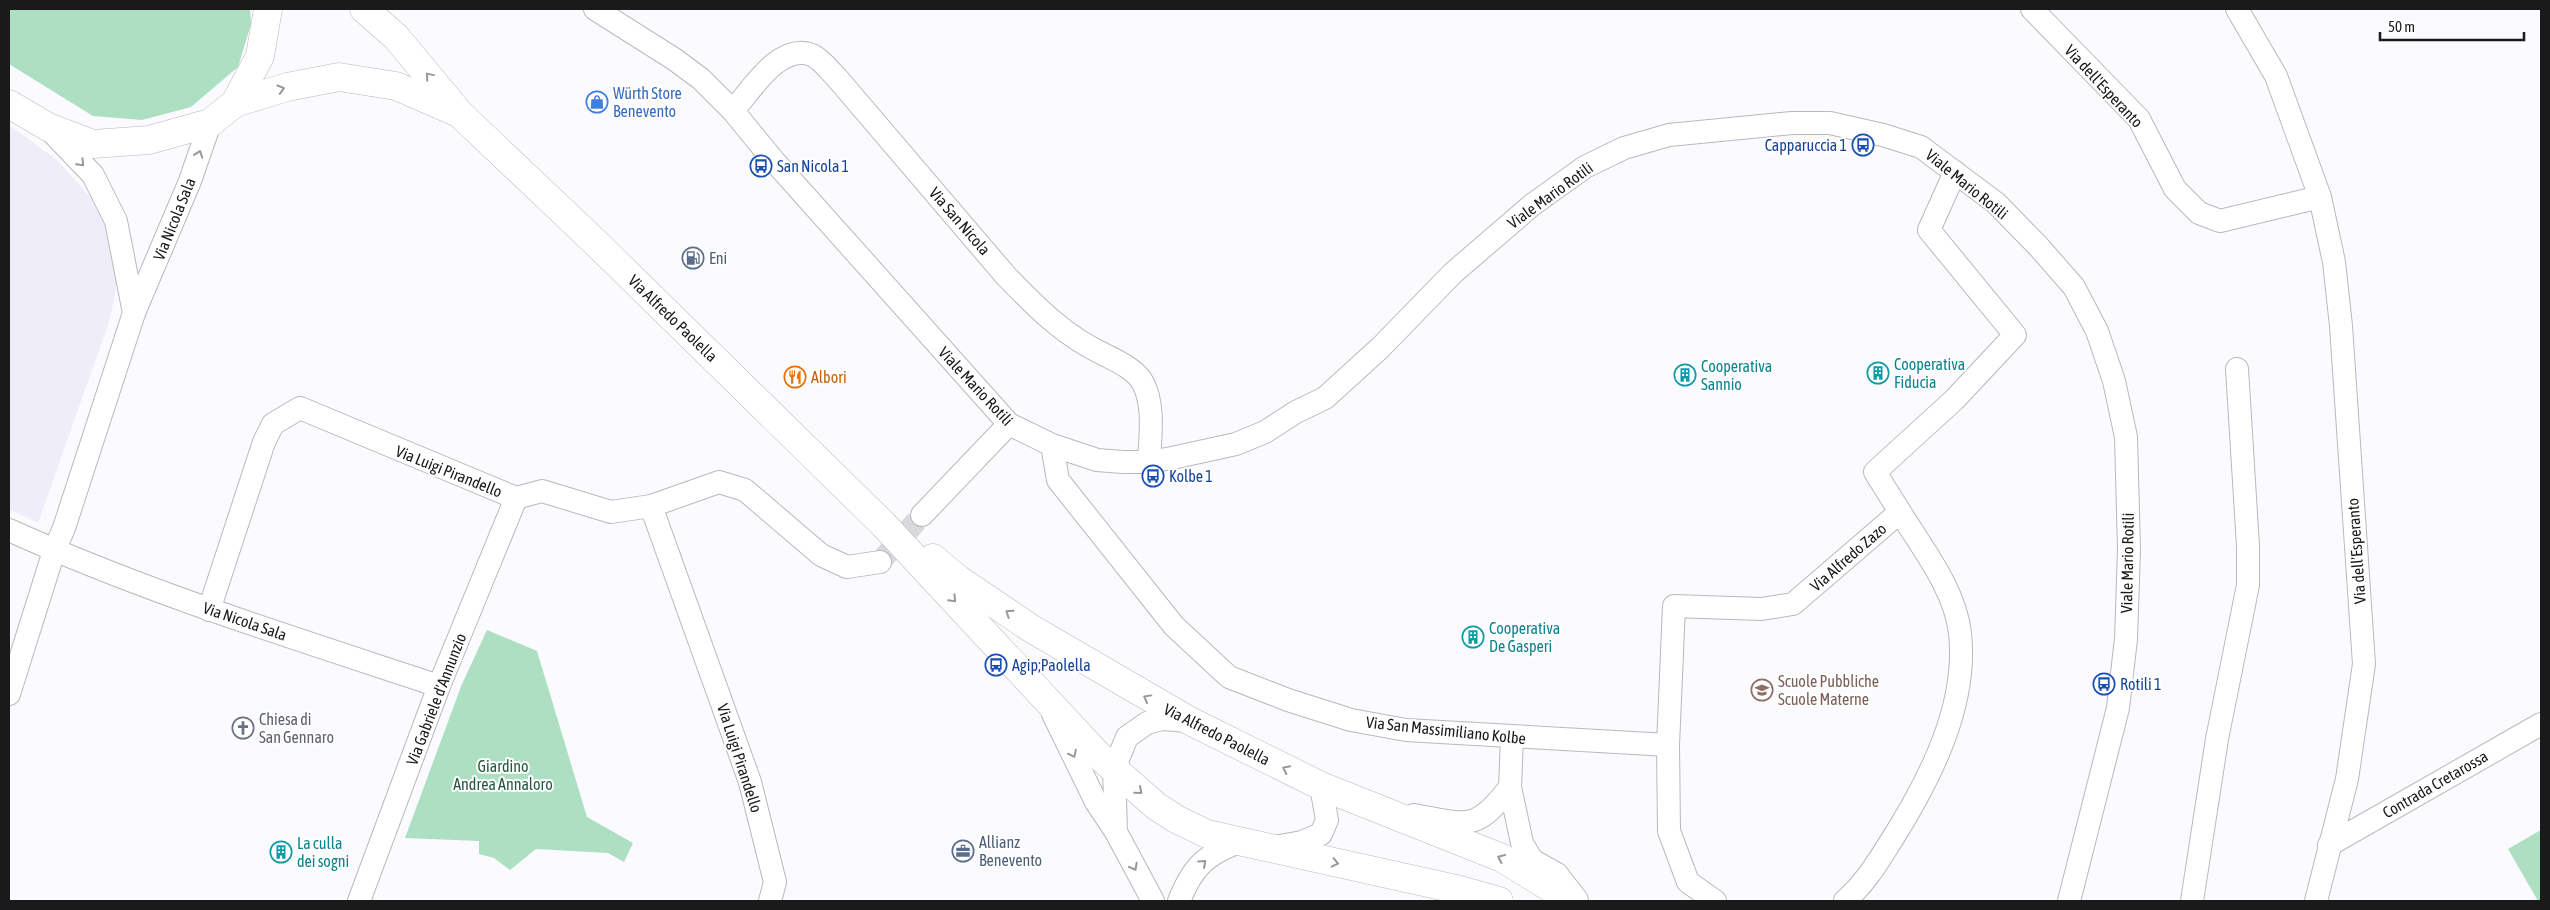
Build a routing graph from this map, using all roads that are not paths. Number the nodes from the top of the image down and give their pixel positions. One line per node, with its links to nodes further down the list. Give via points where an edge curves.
1 (268, 9): 6 (main road, via 260,56)
2 (364, 9): 9 (main road, Via Alfredo Paolella, one-way to 2, via 396,37)
3 (595, 9): 8 (street, Viale Mario Rotili, via 674,59 701,79)
4 (2032, 9): 13 (street, Via dell'Esperanto, via 2139,119 2175,189 2199,214 2220,221)
5 (2237, 9): 13 (street, Via dell'Esperanto, via 2276,76)
6 (235, 103): 9 (main road, Via Alfredo Paolella, one-way to 9, via 287,87 339,77 396,86); 10 (main road)
7 (9, 104): 11 (main road)
8 (733, 111): 16 (street, Viale Mario Rotili); 18 (street, Via San Nicola, via 783,56 800,52 814,55 1006,276 1058,328 1123,364 1142,381 1148,396)
9 (460, 114): 23 (main road, Via Alfredo Paolella)
10 (210, 123): 11 (main road, via 150,140 94,144); 14 (street, Via Nicola Sala, one-way to 10, via 190,181)
11 (48, 127): 14 (street, Via Nicola Sala, one-way to 14, via 93,175 116,221)
12 (1955, 172): 18 (street, Viale Mario Rotili, via 1921,147 1830,123 1792,123 1669,135 1624,148 1585,167 1495,235 1324,398 1265,432 1236,444); 21 (street, via 1929,230 2015,335 1954,400 1875,472); 52 (street, Viale Mario Rotili, via 1996,203 2074,287 2100,340 2114,381 2126,437 2129,549 2126,639 2118,708)
13 (2320, 197): 41 (street, Via dell'Esperanto, via 2334,262 2341,326 2364,664 2347,779)
14 (134, 313): 25 (street, Via Nicola Sala)
15 (2237, 369): 53 (street, via 2248,585 2217,739)
16 (1009, 424): 17 (street, Viale Mario Rotili); 22 (street)
17 (1052, 445): 18 (street, Viale Mario Rotili, via 1096,460); 33 (street, Via San Massimiliano Kolbe, via 1058,480 1174,626 1230,678 1351,720 1406,730)
18 (1149, 462)
19 (516, 498): 20 (street, Via Luigi Pirandello, via 542,491 611,512); 27 (street, Via Luigi Pirandello, via 300,408 273,424 264,442); 28 (street, Via Gabriele d'Annunzio)
20 (651, 506): 26 (street, via 719,482 746,490 821,555 846,567); 44 (street, Via Luigi Pirandello, via 750,782 775,882)
21 (1900, 512): 34 (street, Via Alfredo Zazo, via 1793,604 1761,609 1674,606); 51 (street, Via Alfredo Zazo, via 1940,577 1951,603 1960,632 1960,672 1954,704 1921,792 1864,884)
22 (922, 515)
23 (884, 525): 30 (main road, Via Alfredo Paolella, one-way to 30); 31 (main road, Via Alfredo Paolella, one-way to 23, via 1032,629)
24 (9, 530): 25 (street)
25 (54, 551): 27 (street, Via Nicola Sala); 29 (street, Via Nicola Sala)
26 (880, 562)
27 (209, 610): 28 (street, Via Nicola Sala)
28 (439, 686): 43 (street, Via Gabriele d'Annunzio)
29 (9, 694)
30 (1043, 695): 35 (main road, Via Alfredo Paolella); 39 (street, one-way to 39, via 1096,802)
31 (1190, 721): 35 (street, via 1162,719 1147,723 1127,737); 36 (main road, Via Alfredo Paolella, one-way to 31)
32 (2541, 724): 41 (street, Contrada Cretarossa)
33 (1512, 738): 34 (street, Via San Massimiliano Kolbe); 37 (street)
34 (1668, 745): 50 (street, Via Alfredo Zazo, via 1669,831 1688,882)
35 (1114, 769): 39 (street); 40 (main road, Via Alfredo Paolella, one-way to 40, via 1176,820 1207,834)
36 (1321, 786): 38 (main road, Via Alfredo Paolella); 42 (street, via 1327,820 1321,834 1302,842)
37 (1510, 787): 38 (street, via 1491,810 1472,823 1459,824); 49 (street, via 1522,843 1532,860 1557,874)
38 (1372, 807): 48 (main road, Via Alfredo Paolella, one-way to 38, via 1502,858)
39 (1116, 832): 45 (street, one-way to 45)
40 (1242, 841): 42 (main road, Via Alfredo Paolella); 46 (street, one-way to 40, via 1191,873 1218,850)
41 (2329, 845): 54 (street, Via dell'Esperanto)
42 (1271, 848): 47 (main road, Via Alfredo Paolella, one-way to 47)
43 (359, 901)
44 (770, 901)
45 (1153, 901)
46 (1180, 901)
47 (1499, 901)
48 (1572, 901)
49 (1578, 901)
50 (1715, 901)
51 (1845, 901)
52 (2069, 901)
53 (2192, 901)
54 (2316, 901)

